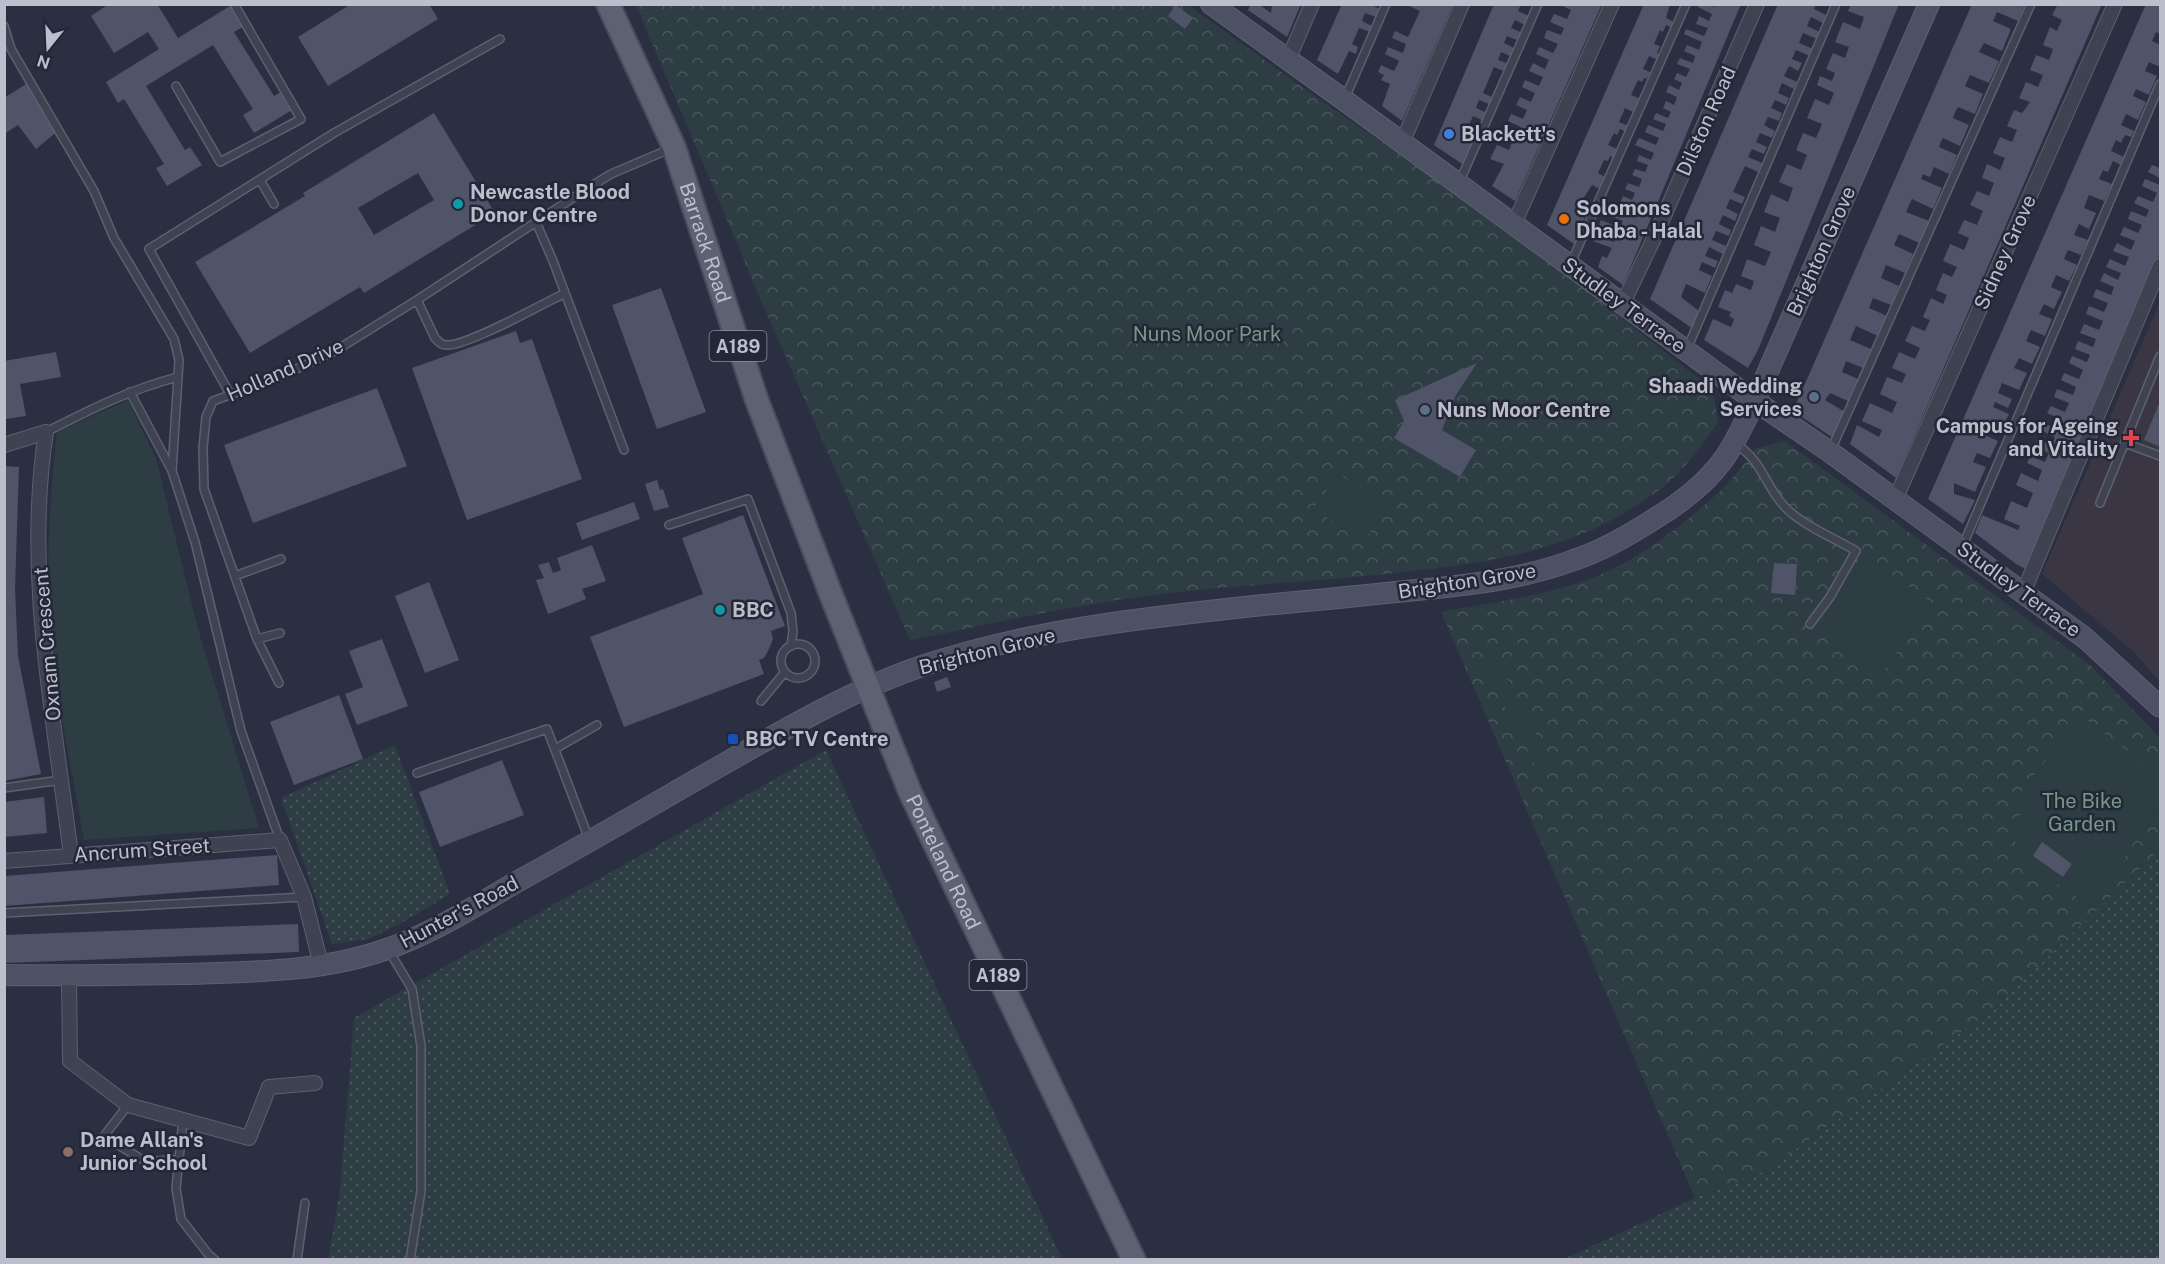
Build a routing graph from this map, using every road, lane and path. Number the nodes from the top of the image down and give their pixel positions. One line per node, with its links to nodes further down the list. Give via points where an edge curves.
1 (234, 4): 20 (lane, via 301,118 220,162)
2 (608, 4): 23 (main road, Barrack Road / A189)
3 (1211, 4): 18 (street, Studley Terrace)
4 (1312, 4): 18 (street)
5 (1386, 4): 21 (lane)
6 (1462, 4): 22 (street)
7 (1538, 4): 25 (lane)
8 (1612, 4): 28 (street)
9 (1686, 4): 29 (lane)
10 (1757, 4): 33 (street, Dilston Road)
11 (1836, 4): 34 (lane)
12 (1929, 4): 39 (street, Brighton Grove)
13 (2031, 4): 45 (lane)
14 (2115, 4): 48 (street, Sidney Grove)
15 (4, 26): 17 (lane)
16 (500, 39): 24 (lane, via 334,133)
17 (8, 50): 36 (lane, via 94,191 114,238 174,339)
18 (1288, 60): 21 (street, Studley Terrace)
19 (2160, 84): 51 (lane)
20 (176, 86)
21 (1344, 100): 22 (street, Studley Terrace)
22 (1402, 143): 25 (street, Studley Terrace)
23 (674, 147): 27 (lane, Holland Drive, via 611,174); 61 (main road, Barrack Road / A189, via 756,398)
24 (260, 180): 26 (lane); 38 (lane, via 148,249)
25 (1459, 184): 28 (street, Studley Terrace)
26 (273, 204)
27 (536, 222): 31 (lane); 32 (lane, Holland Drive)
28 (1514, 224): 29 (street, Studley Terrace)
29 (1570, 265): 33 (street, Studley Terrace)
30 (2160, 266): 54 (street)
31 (565, 293): 32 (lane, via 449,345 435,338); 44 (lane)
32 (417, 300): 38 (lane, Holland Drive, via 335,351 277,378)
33 (1623, 303): 34 (street, Studley Terrace)
34 (1686, 350): 39 (street, Studley Terrace)
35 (2160, 356): 42 (lane)
36 (178, 377): 37 (lane); 47 (lane)
37 (130, 392): 40 (lane); 47 (lane)
38 (230, 394): 53 (lane, Holland Drive, via 213,401 206,417 204,489)
39 (1755, 401): 41 (street, Brighton Grove); 45 (street, Studley Terrace)
40 (46, 432): 43 (street); 67 (street, Oxnam Crescent, via 41,465 39,578)
41 (1734, 443): 55 (lane, via 1750,453 1775,496 1797,518 1856,551); 61 (street, Brighton Grove, via 1708,478 1668,510 1598,551 1547,569 1478,584 1075,629 921,666)
42 (2125, 443): 46 (lane); 49 (lane)
43 (4, 445)
44 (624, 450)
45 (1830, 452): 48 (street, Studley Terrace)
46 (2160, 456)
47 (172, 471): 69 (lane, via 195,542 241,730)
48 (1895, 500): 51 (street, Studley Terrace)
49 (2100, 503)
50 (669, 525): 58 (lane, via 748,500 791,613)
51 (1962, 548): 54 (street, Studley Terrace)
52 (281, 559): 53 (lane)
53 (235, 576): 57 (lane, Holland Drive)
54 (2023, 593): 63 (street, Studley Terrace, via 2085,638)
55 (1810, 624)
56 (279, 633): 57 (lane)
57 (257, 639): 60 (lane, Holland Drive)
58 (791, 646): 59 (lane, via 783,652 780,663); 59 (lane, via 811,650 815,660 804,677)
59 (784, 673): 62 (lane)
60 (279, 683)
61 (868, 688): 70 (street, Hunter's Road, via 787,728); 87 (main road, Ponteland Road / A189, via 910,792)
62 (761, 701)
63 (2160, 707)
64 (597, 725): 65 (lane)
65 (555, 749): 66 (lane, via 547,729); 70 (lane)
66 (417, 773)
67 (61, 780): 68 (lane); 71 (street, Oxnam Crescent)
68 (4, 788)
69 (280, 840): 71 (street, Ancrum Street); 73 (street)
70 (590, 842): 75 (street, Hunter's Road)
71 (71, 856): 72 (street, Ancrum Street)
72 (4, 861)
73 (304, 897): 74 (lane); 76 (street)
74 (4, 913)
75 (387, 949): 76 (street, Hunter's Road); 86 (lane, via 412,989 421,1046 421,1191)
76 (321, 965): 78 (street, Hunter's Road, via 275,971)
77 (4, 975): 78 (street, Hunter's Road)
78 (69, 976): 80 (street, via 70,1061)
79 (315, 1083): 81 (street, via 269,1087 249,1138)
80 (128, 1105): 81 (street); 82 (lane, via 104,1136 141,1158)
81 (183, 1120): 82 (lane)
82 (179, 1159): 84 (lane, via 176,1188 181,1219)
83 (305, 1203): 85 (lane)
84 (215, 1260)
85 (297, 1260)
86 (410, 1260)
87 (1134, 1260)

